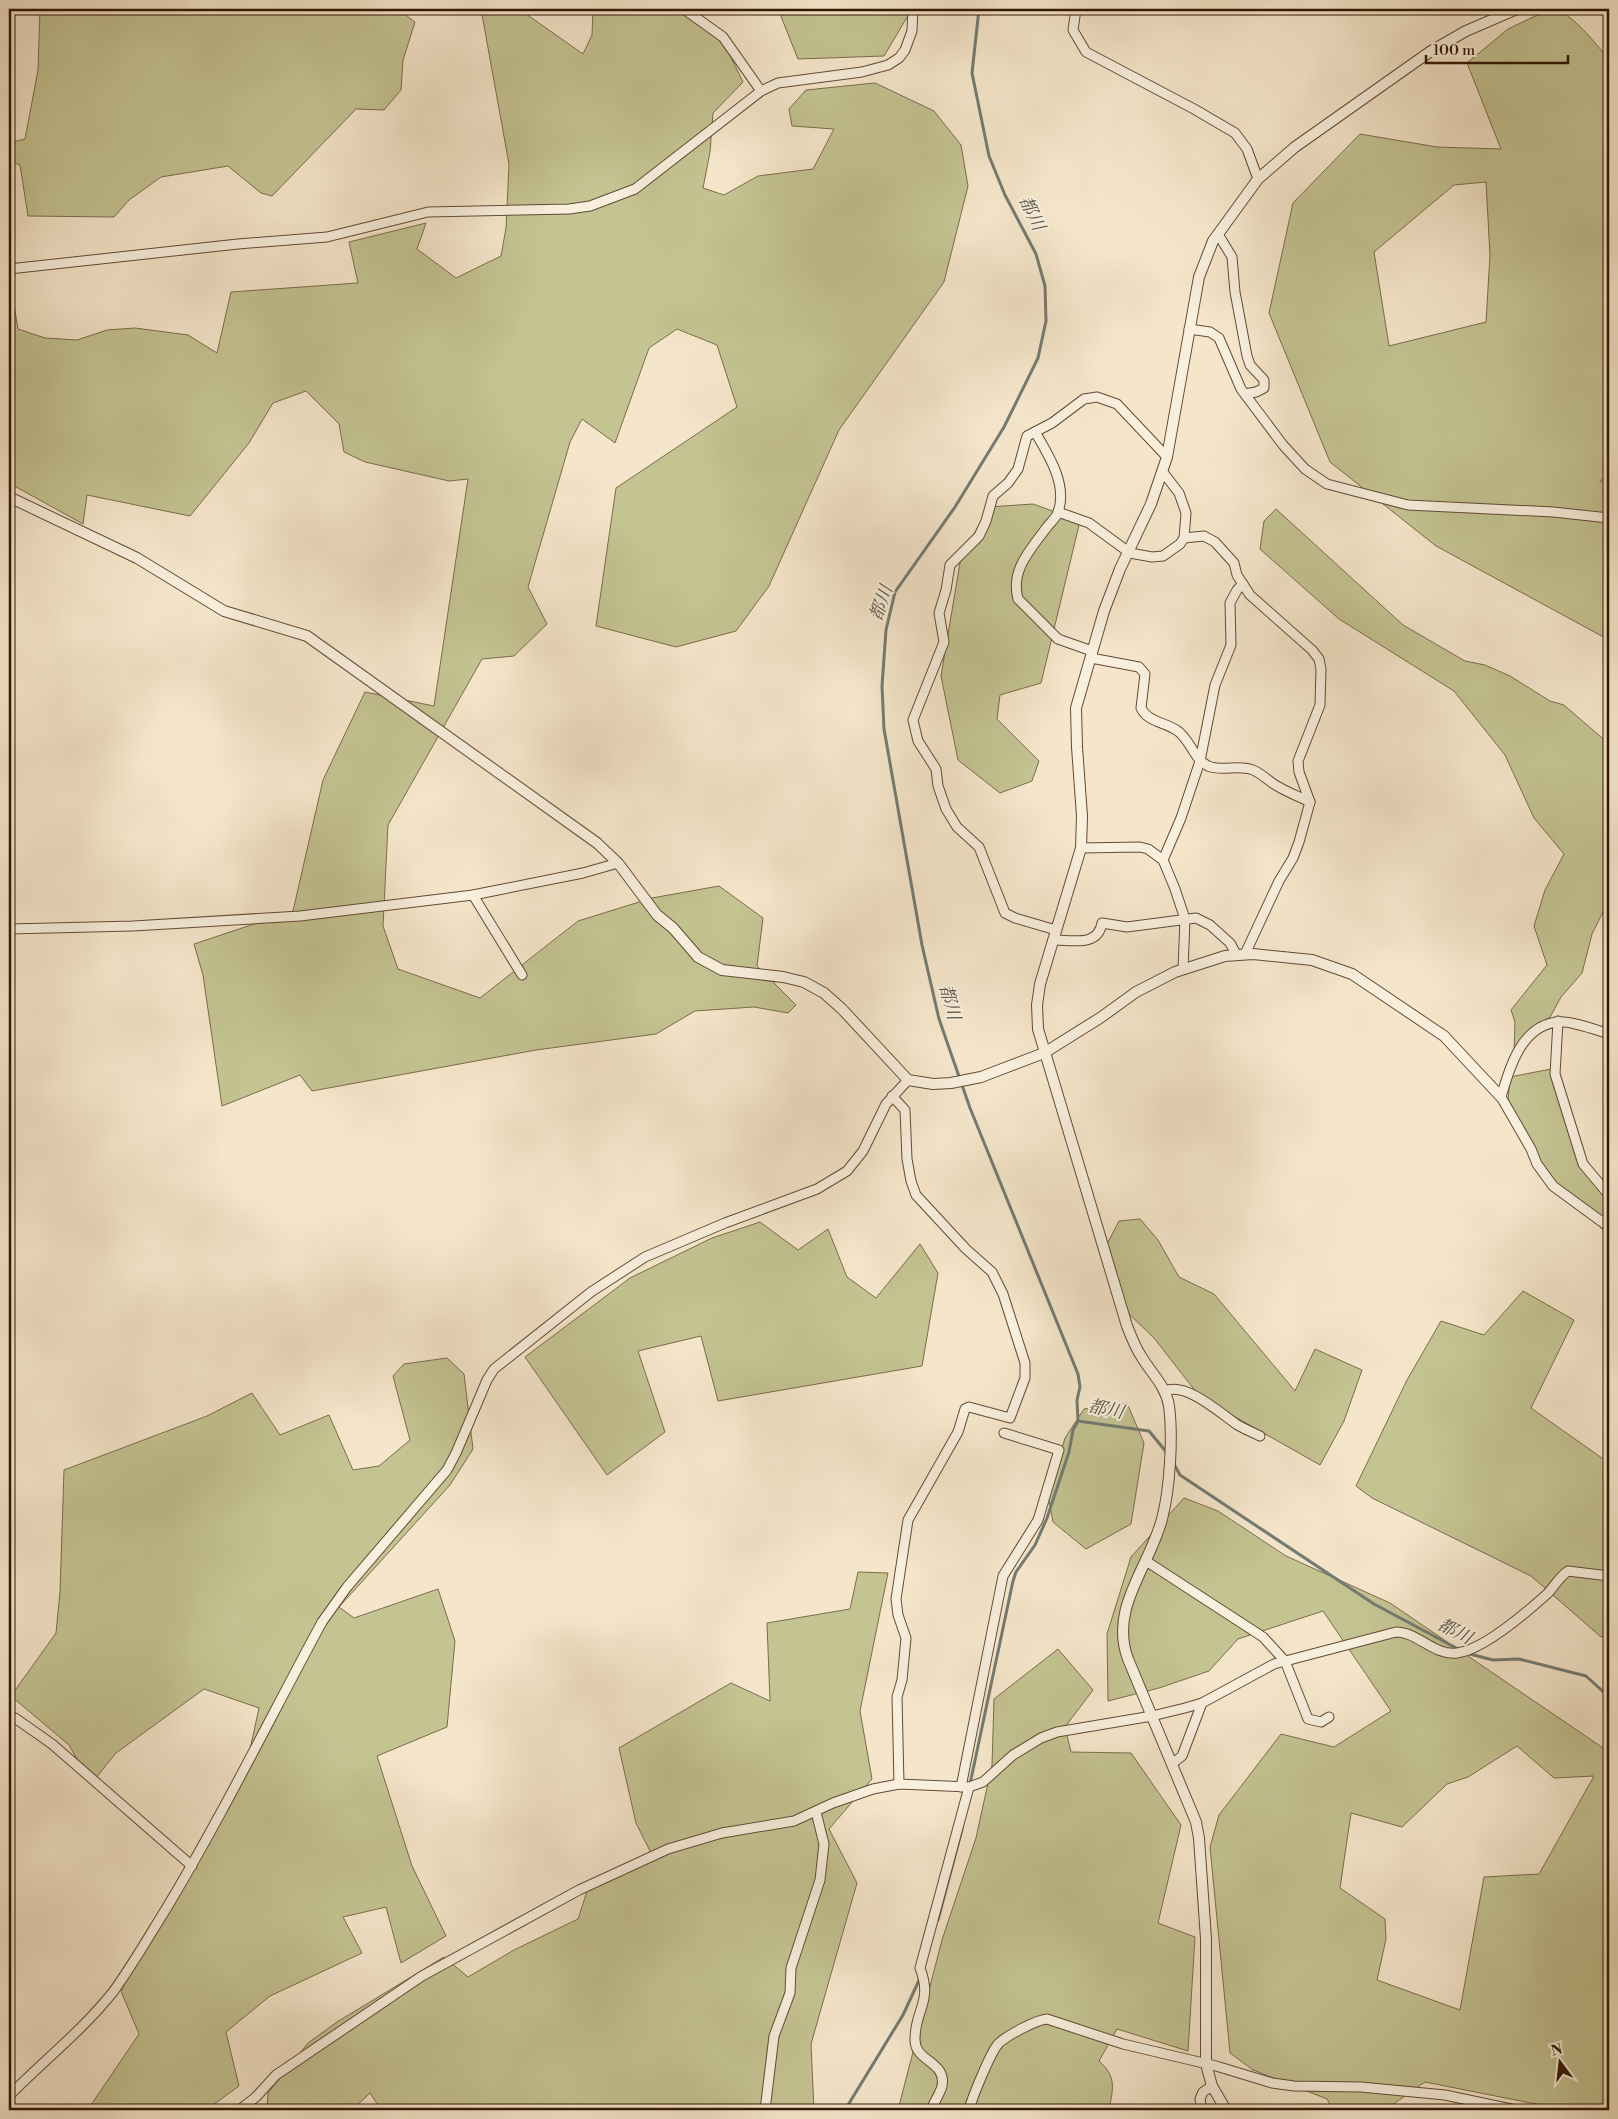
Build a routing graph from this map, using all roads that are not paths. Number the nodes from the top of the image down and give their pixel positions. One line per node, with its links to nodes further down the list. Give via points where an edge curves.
1 (684, 9): 5 (street, via 723,38)
2 (913, 9): 5 (street, via 912,31 905,50 888,65 862,72 778,83)
3 (1076, 9): 6 (street, via 1073,30 1086,52 1235,133 1247,149)
4 (1517, 9): 6 (street, via 1466,31 1431,51 1295,147)
5 (761, 91): 8 (street, via 634,189 590,206 428,212 327,236)
6 (1258, 178): 7 (street)
7 (1218, 234): 9 (street, via 1205,257); 10 (street, via 1232,257 1247,356 1250,365 1264,380 1264,388)
8 (9, 269)
9 (1189, 329): 10 (street, via 1210,332 1219,338 1230,369); 12 (street)
10 (1245, 394): 16 (street, via 1282,445 1305,469 1327,484 1408,505)
11 (1035, 432): 12 (street, via 1084,399 1097,397 1117,404); 15 (street, via 1055,470 1060,494); 29 (street, via 1027,436 1018,469 1008,483 992,496 979,536 950,564 939,613 944,642 913,720 918,741 936,768 946,808 957,827 979,847 1005,913)
12 (1167, 457): 13 (street)
13 (1162, 471): 17 (street, via 1176,487 1185,505); 18 (street)
14 (9, 498): 25 (street, via 137,558 224,611 307,636 597,843)
15 (1058, 512): 18 (street, via 1089,523); 20 (street, via 1022,560 1016,592 1022,604 1058,639)
16 (1609, 518)
17 (1184, 538): 18 (street, via 1163,556 1152,558); 19 (street, via 1204,536 1214,542 1234,563)
18 (1130, 553): 20 (street, via 1114,586)
19 (1243, 584): 21 (street, via 1230,603 1231,645 1215,685); 22 (street, via 1319,659 1320,705 1298,761)
20 (1092, 654): 21 (street, via 1139,667 1144,674 1141,708 1144,713 1148,718 1172,726); 23 (street, via 1076,708)
21 (1200, 761): 22 (street, via 1214,768 1254,770 1278,787); 24 (street)
22 (1310, 802): 30 (street, via 1296,850)
23 (1081, 848): 24 (street, via 1140,847); 29 (street)
24 (1163, 860): 27 (street)
25 (618, 863): 26 (street); 36 (street, via 656,915 673,928 698,957 722,970 783,977 804,982 824,993)
26 (473, 895): 28 (street, via 300,916 133,926); 32 (street)
27 (1185, 919): 29 (street, via 1127,927 1102,923 1096,937 1084,940); 30 (street, via 1196,918 1210,924); 31 (street)
28 (9, 929)
29 (1055, 935): 35 (street, via 1036,1005)
30 (1241, 954): 31 (street); 38 (street, via 1312,960 1352,974 1444,1036)
31 (1183, 969): 35 (street, via 1136,992)
32 (522, 975)
33 (1558, 1021): 34 (street); 38 (street, via 1542,1026 1524,1043 1512,1061); 39 (street, via 1555,1074 1583,1164)
34 (1609, 1034)
35 (1044, 1053): 36 (street, via 968,1081 934,1084); 41 (street, via 1127,1326 1141,1357)
36 (908, 1080): 37 (street)
37 (892, 1096): 52 (street, via 905,1110 907,1159 916,1195 992,1272 1003,1294 1025,1363 1025,1378 1010,1418 969,1407 965,1409 958,1432 908,1520 896,1599 906,1638 897,1697); 55 (street, via 863,1150 847,1171 817,1189 644,1257 591,1292 494,1370 446,1470 347,1587 322,1622)
38 (1501, 1097): 40 (street, via 1537,1164 1553,1186)
39 (1609, 1194)
40 (1609, 1227)
41 (1165, 1391): 43 (street, via 1171,1388 1192,1394); 44 (street, via 1170,1422 1167,1493 1161,1521)
42 (1004, 1433): 53 (street, via 1059,1450 1038,1520 1003,1576)
43 (1260, 1436)
44 (1146, 1561): 46 (street, via 1263,1638); 48 (street, via 1125,1608 1121,1635)
45 (1609, 1576): 46 (street, via 1568,1571 1512,1624 1484,1642 1457,1653 1426,1644 1414,1635 1396,1632)
46 (1285, 1662): 47 (street, via 1274,1664); 49 (street, via 1308,1719 1321,1722)
47 (1202, 1703): 48 (street); 51 (street, via 1182,1756)
48 (1152, 1716): 51 (street); 53 (street, via 1057,1732 1041,1738 1013,1755 984,1782)
49 (1329, 1717)
50 (15, 1718): 55 (street, via 52,1744)
51 (1172, 1763): 56 (street, via 1196,1822 1199,1838 1206,1939)
52 (899, 1784): 53 (street); 54 (street, via 873,1789)
53 (965, 1787): 61 (street, via 920,1968 926,1988 914,2040 922,2057 934,2063 941,2072 942,2086)
54 (816, 1812): 59 (street, via 794,1821 722,1833 668,1849 579,1890 422,1976 276,2075); 60 (street, via 824,1844 820,1880 791,1968 790,1993 774,2036)
55 (192, 1866): 58 (street, via 114,1991 58,2051 44,2060)
56 (1206, 2064): 57 (street); 62 (street, via 1123,2044 1047,2019 1038,2020 999,2044); 65 (street, via 1272,2084 1445,2094)
57 (1212, 2086): 63 (street, via 1203,2092 1200,2099); 64 (street)
58 (9, 2096)
59 (239, 2110)
60 (764, 2110)
61 (931, 2110)
62 (969, 2110)
63 (1202, 2110)
64 (1226, 2110)
65 (1516, 2110)

